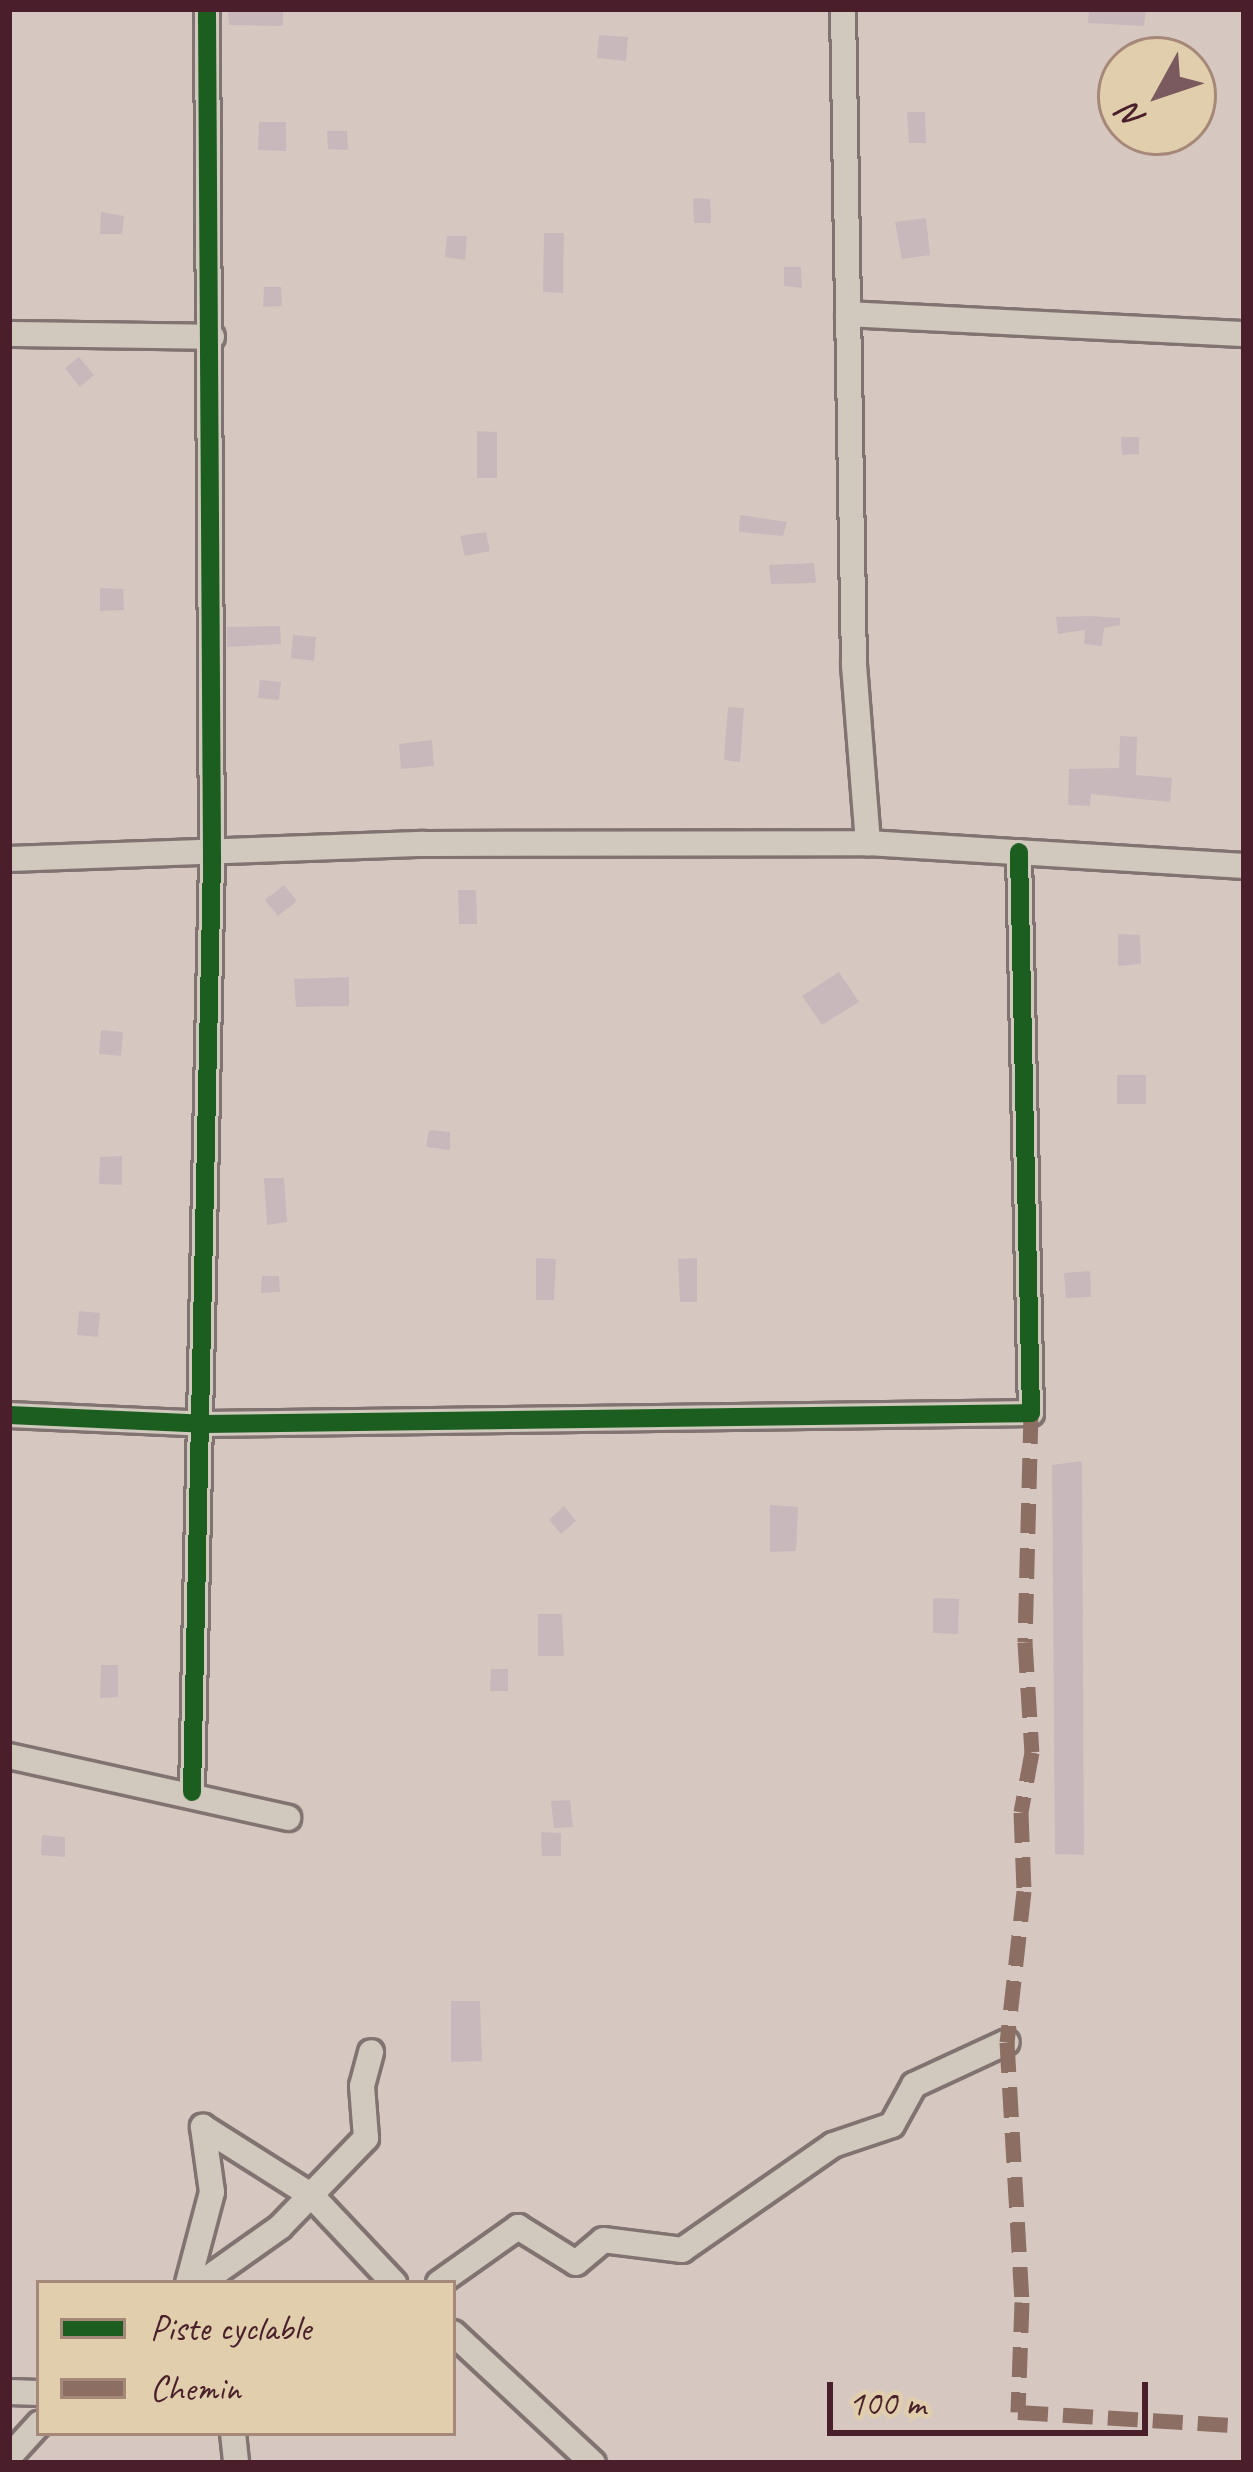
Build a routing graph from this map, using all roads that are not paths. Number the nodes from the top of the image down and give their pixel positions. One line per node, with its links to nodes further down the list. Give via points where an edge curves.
1 (207, 9): 6 (street)
2 (843, 9): 3 (street)
3 (848, 314): 5 (street); 7 (street, via 854,665)
4 (9, 334): 6 (street)
5 (1244, 334)
6 (212, 337): 9 (street)
7 (868, 843): 8 (street); 9 (street, via 424,844)
8 (1019, 852): 11 (street); 13 (street, via 1031,1413)
9 (212, 857): 10 (street); 13 (street)
10 (9, 859)
11 (1244, 866)
12 (9, 1414): 13 (street)
13 (204, 1424): 15 (street)
14 (9, 1756): 15 (street)
15 (191, 1792): 16 (street)
16 (288, 1818)
17 (1007, 2042): 23 (street, via 914,2085 892,2125 833,2145 682,2250 603,2240 576,2263 518,2227)
18 (371, 2052): 19 (street, via 362,2086 366,2138)
19 (312, 2196): 20 (street, via 203,2127 212,2192); 21 (street); 22 (street)
20 (189, 2280)
21 (205, 2280)
22 (391, 2280)
23 (444, 2280)
24 (456, 2336): 27 (street)
25 (36, 2427): 26 (street)
26 (9, 2457)
27 (593, 2463)

